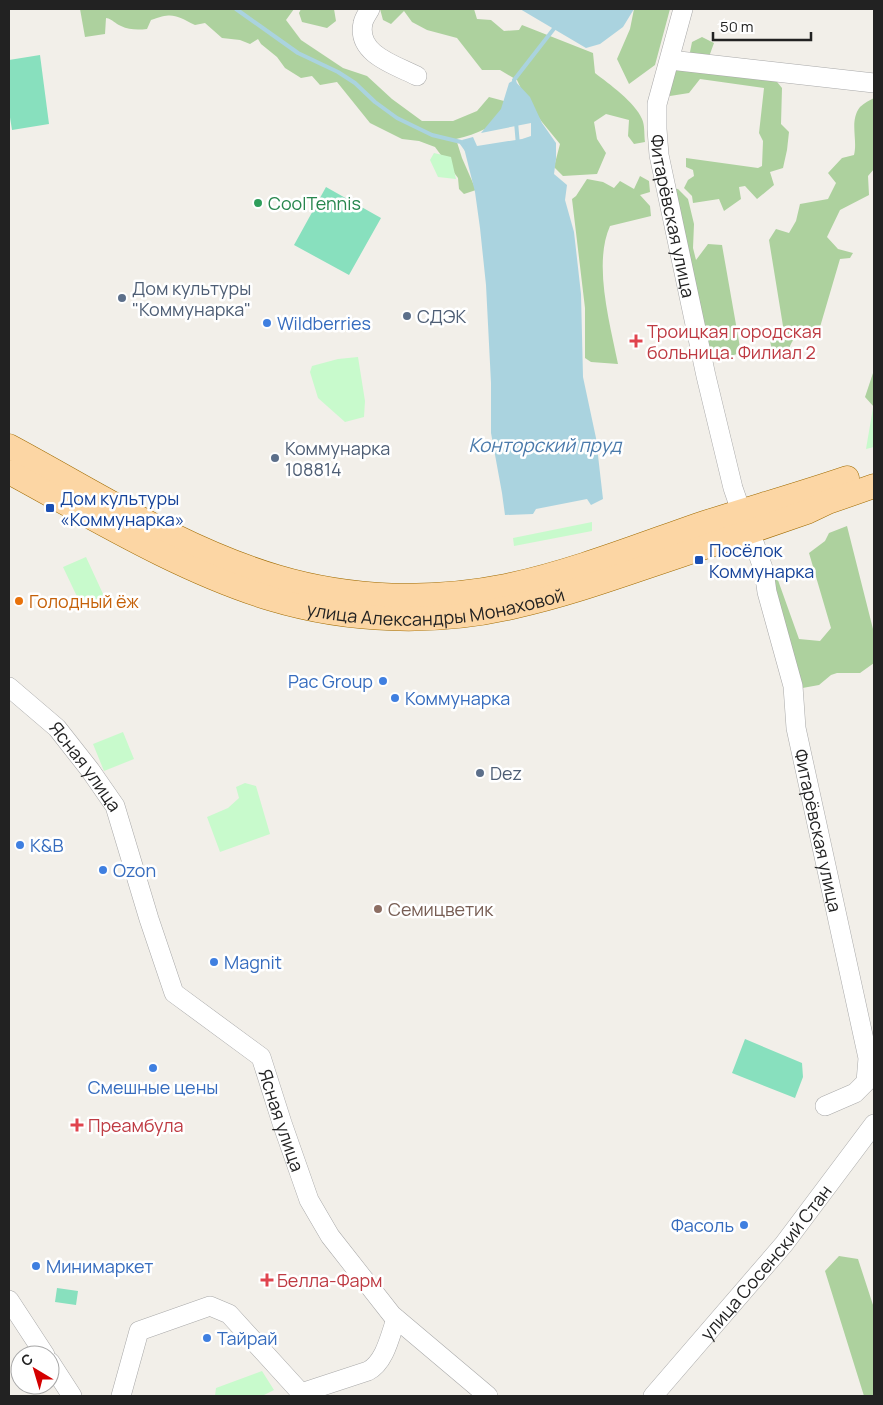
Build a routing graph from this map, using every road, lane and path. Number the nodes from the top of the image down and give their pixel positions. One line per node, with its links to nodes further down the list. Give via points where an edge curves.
1 (370, 9): 4 (street, via 363,23 364,43 383,59)
2 (683, 9): 3 (street, Фитарёвская улица)
3 (670, 60): 5 (street); 10 (street, Фитарёвская улица, via 657,104 659,154 706,376 733,488)
4 (417, 76)
5 (874, 83)
6 (9, 446): 10 (main road, улица Александры Монаховой, via 163,530 219,556 277,578 337,591 429,595 506,586)
7 (874, 469): 10 (main road, улица Александры Монаховой, via 802,493)
8 (9, 472): 10 (main road, улица Александры Монаховой, via 213,578 303,607 367,617 463,616 510,608 600,583)
9 (874, 486): 10 (main road, улица Александры Монаховой)
10 (745, 521): 12 (street, Фитарёвская улица, via 764,571 793,686 796,728 868,1058 866,1082 856,1094)
11 (9, 687): 15 (street, Ясная улица, via 56,728 115,806 174,993 262,1057 309,1200 330,1236)
12 (825, 1106)
13 (874, 1124): 21 (street, улица Сосенский Стан, via 784,1244)
14 (9, 1300): 16 (street)
15 (396, 1319): 18 (street, Ясная улица); 20 (street, via 375,1368 301,1392 228,1314 210,1306 139,1331)
16 (38, 1345)
17 (60, 1377): 19 (street)
18 (476, 1392)
19 (72, 1396)
20 (121, 1396)
21 (653, 1396)

